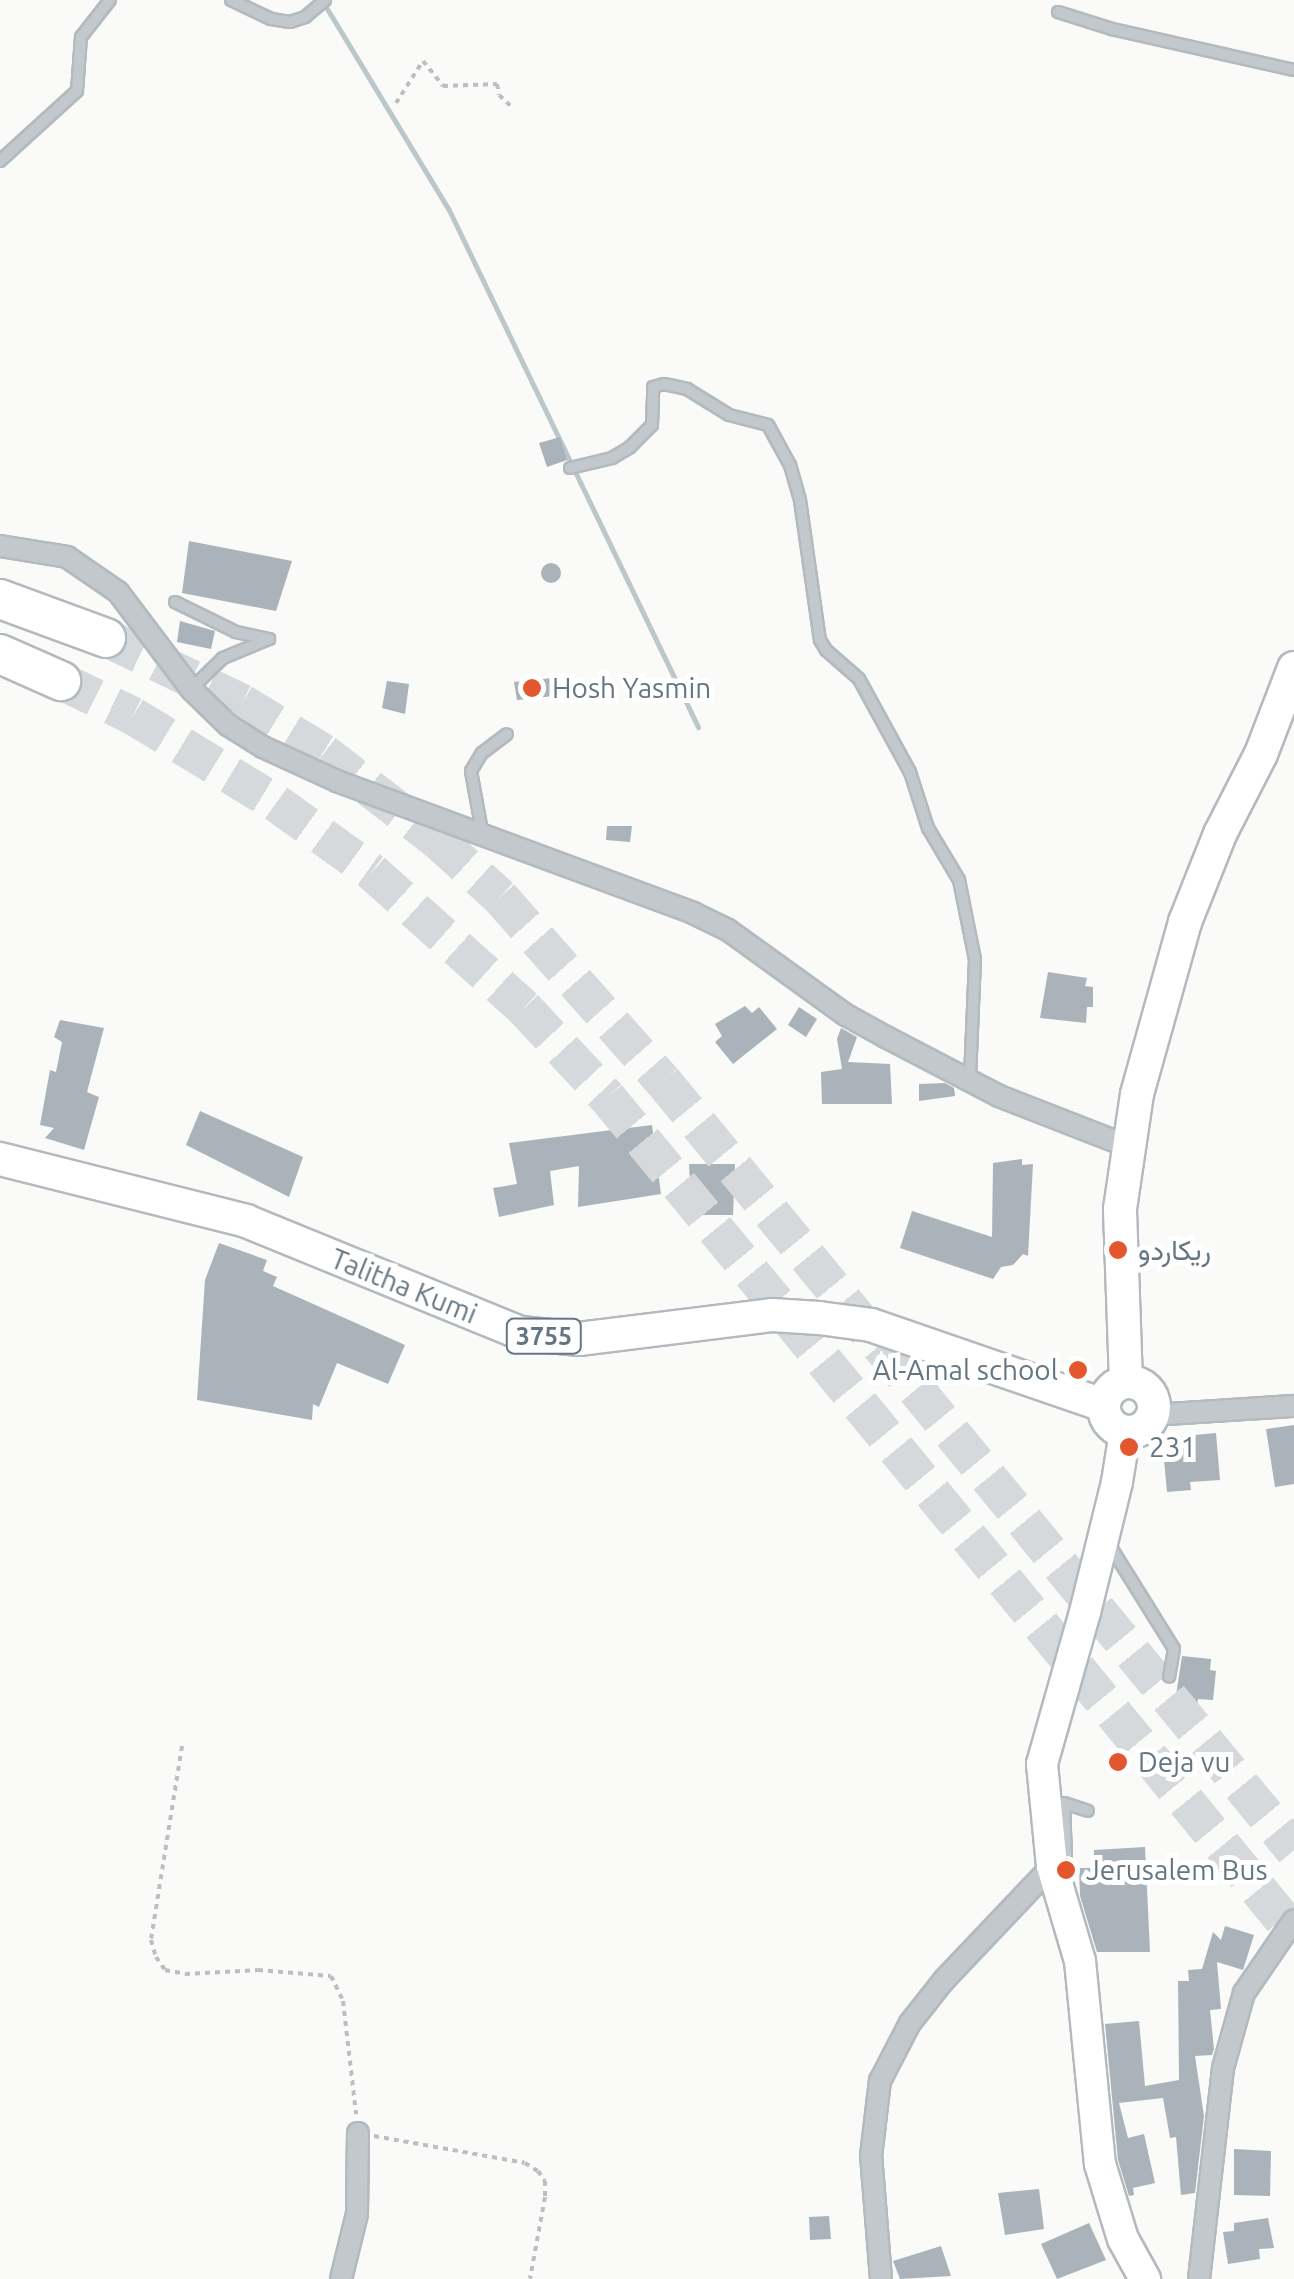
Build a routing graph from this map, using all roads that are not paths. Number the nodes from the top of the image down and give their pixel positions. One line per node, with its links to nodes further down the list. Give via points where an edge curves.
1 (110, 0): 6 (lane, via 82,37 77,92)
2 (231, 0): 3 (lane, via 290,22 306,18)
3 (324, 0)
4 (1058, 12): 5 (lane)
5 (1294, 70)
6 (0, 161)
7 (570, 468): 18 (lane, via 630,447 652,425 653,387 664,384 768,425 800,500 820,640 859,678 959,880 975,959)
8 (0, 546): 15 (street, via 67,558 118,592)
9 (0, 599): 11 (highway)
10 (175, 602): 15 (lane, via 236,632 269,639 223,658)
11 (106, 638)
12 (0, 654): 14 (highway)
13 (1294, 668): 19 (main road, via 1185,922 1137,1094)
14 (61, 681)
15 (191, 689): 17 (street, via 263,748)
16 (507, 734): 17 (lane, via 471,771)
17 (482, 831): 18 (street, via 711,922 784,966 846,1016)
18 (970, 1078): 19 (street, via 999,1096)
19 (1130, 1147): 21 (main road, via 1120,1209)
20 (0, 1159): 21 (main road, Talitha Kumi / 3755, via 246,1221 521,1333 579,1340 772,1316 818,1318 871,1325)
21 (1115, 1393): 23 (main road, via 1138,1384 1150,1393); 24 (main road, via 1106,1420)
22 (1294, 1406): 23 (street)
23 (1153, 1415): 24 (main road, via 1139,1430)
24 (1125, 1432): 25 (street)
25 (1104, 1536): 26 (lane, via 1174,1649); 28 (street, via 1042,1764)
26 (1169, 1678)
27 (1088, 1812): 28 (lane, via 1064,1803 1066,1856)
28 (1052, 1866): 32 (street, via 944,1980 910,2023 880,2081 871,2156); 33 (street, via 1080,1960 1100,2164 1123,2240)
29 (1294, 1920): 34 (street, via 1244,1993 1223,2068)
30 (358, 2133): 31 (street, via 357,2214)
31 (341, 2279)
32 (881, 2279)
33 (1145, 2279)
34 (1199, 2279)

